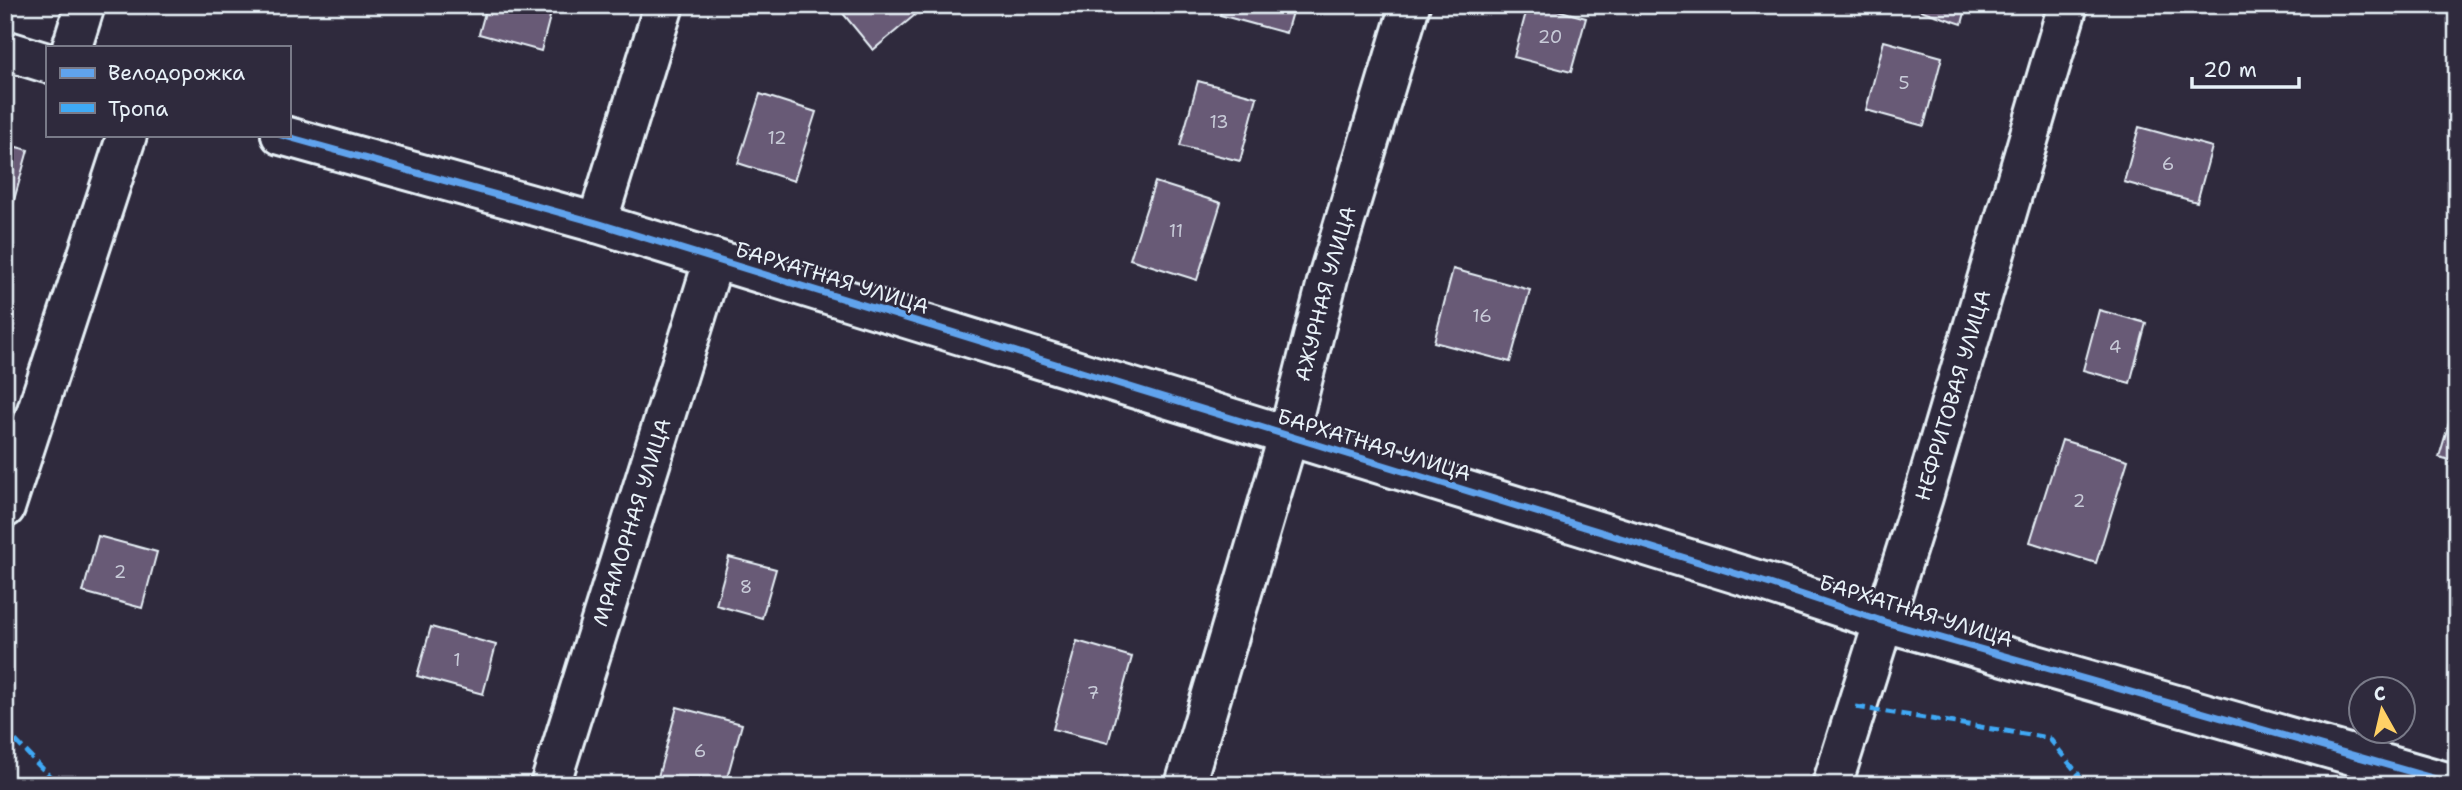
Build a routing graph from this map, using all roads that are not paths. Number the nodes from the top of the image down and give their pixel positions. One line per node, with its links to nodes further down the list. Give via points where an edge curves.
1 (85, 5): 5 (street)
2 (664, 5): 10 (street)
3 (1410, 5): 12 (street, АЖУРНАЯ УЛИЦА, via 1329,274)
4 (2068, 5): 14 (street, НЕФРИТОВАЯ УЛИЦА)
5 (72, 46)
6 (5, 50): 7 (street)
7 (46, 63)
8 (127, 136): 13 (street)
9 (285, 136): 10 (street, БАРХАТНАЯ УЛИЦА)
10 (597, 223): 11 (street, БАРХАТНАЯ УЛИЦА)
11 (714, 260): 12 (street, БАРХАТНАЯ УЛИЦА); 15 (street, МРАМОРНАЯ УЛИЦА)
12 (1288, 437): 14 (street, БАРХАТНАЯ УЛИЦА); 16 (street, АЖУРНАЯ УЛИЦА)
13 (5, 509)
14 (1885, 622): 17 (street, НЕФРИТОВАЯ УЛИЦА); 18 (street, БАРХАТНАЯ УЛИЦА)
15 (550, 785)
16 (1185, 785)
17 (1832, 785)
18 (2457, 785)

